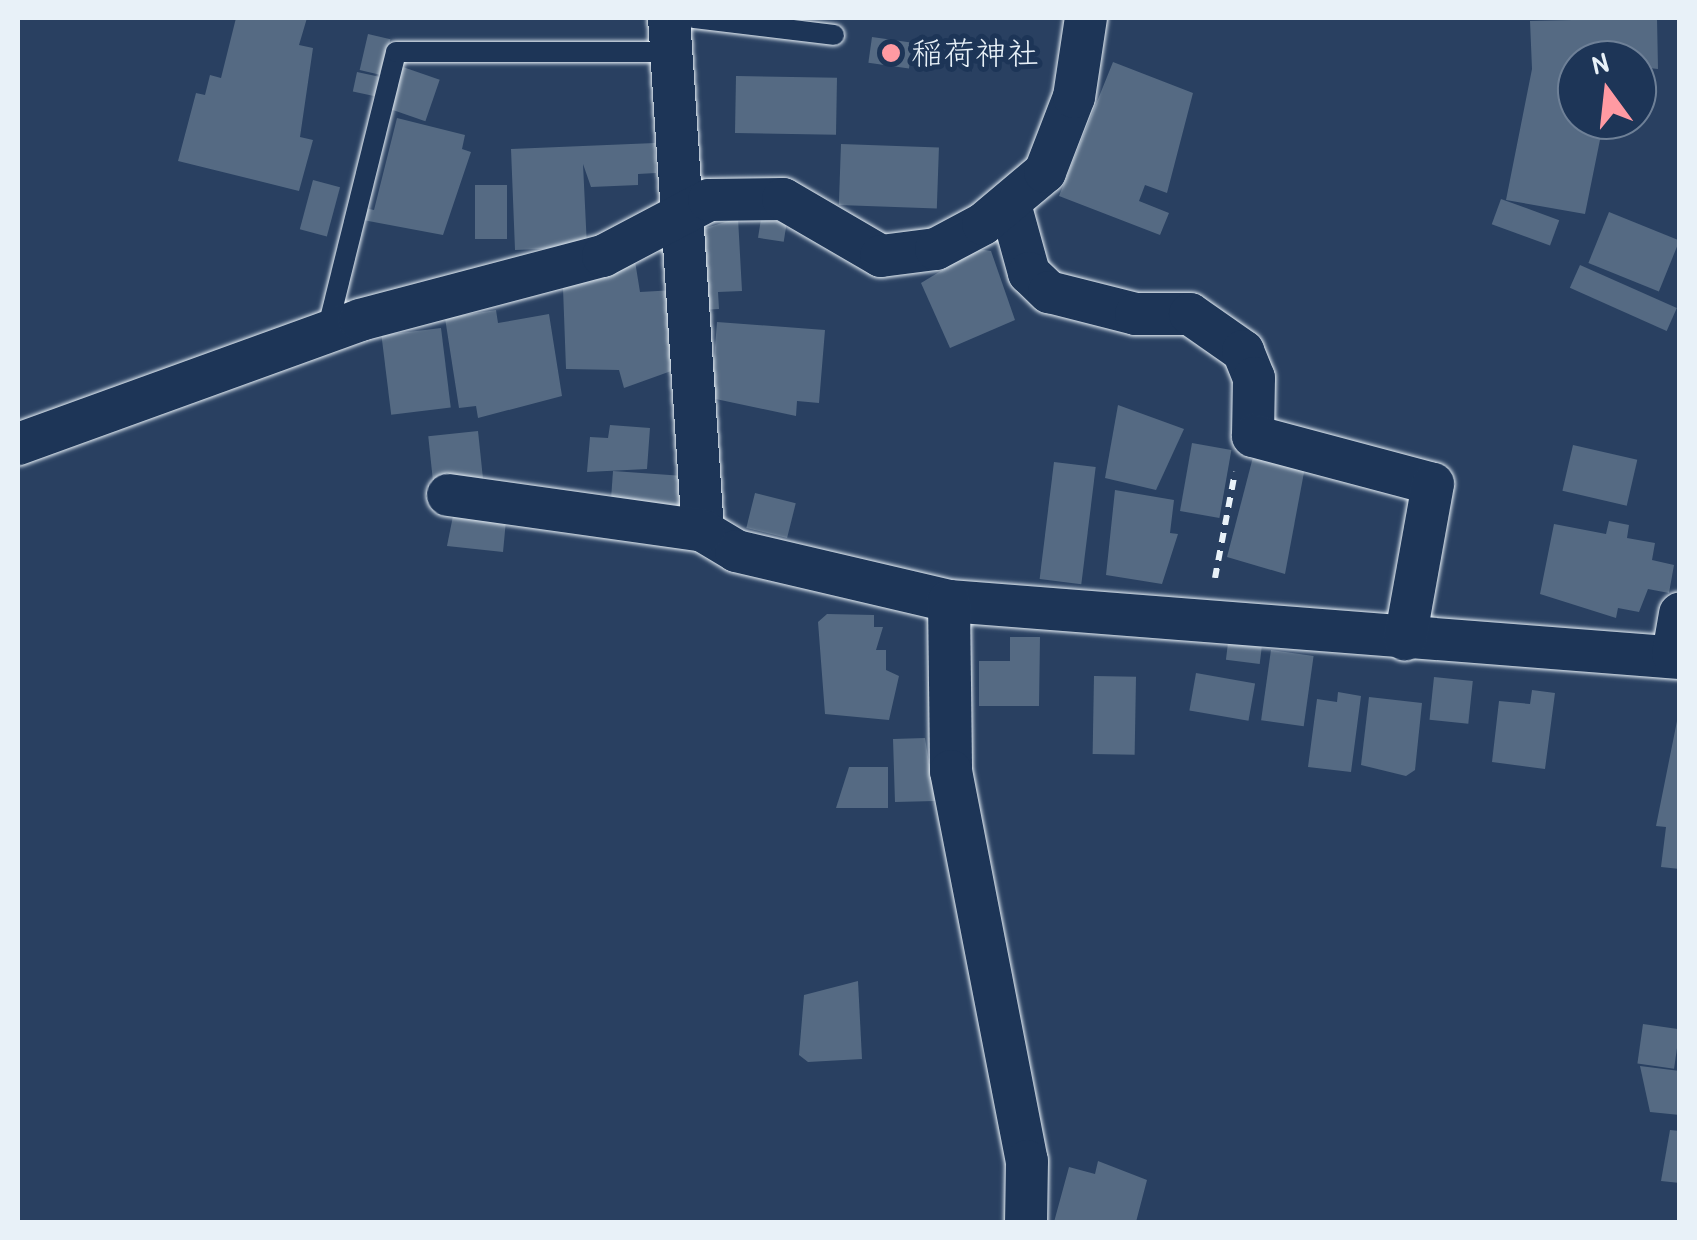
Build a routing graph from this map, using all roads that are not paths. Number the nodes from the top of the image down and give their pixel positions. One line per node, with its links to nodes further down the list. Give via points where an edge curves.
1 (694, 18): 4 (lane)
2 (1086, 18): 5 (street, via 1059,143 1045,172)
3 (667, 35): 6 (street); 7 (lane, via 396,52)
4 (834, 35)
5 (1010, 204): 6 (street, via 913,257 865,250 783,199 709,200); 12 (street, via 1029,273 1049,292 1136,314 1190,314 1242,351 1254,378 1253,436 1432,484)
6 (683, 211): 7 (street, via 603,256); 10 (street)
7 (327, 331): 8 (street)
8 (27, 431)
9 (448, 495): 10 (street)
10 (703, 532): 11 (street, via 736,550)
11 (949, 601): 12 (street); 14 (street, via 952,771 1027,1161)
12 (1404, 638): 13 (street)
13 (1677, 642)
14 (1026, 1222)

